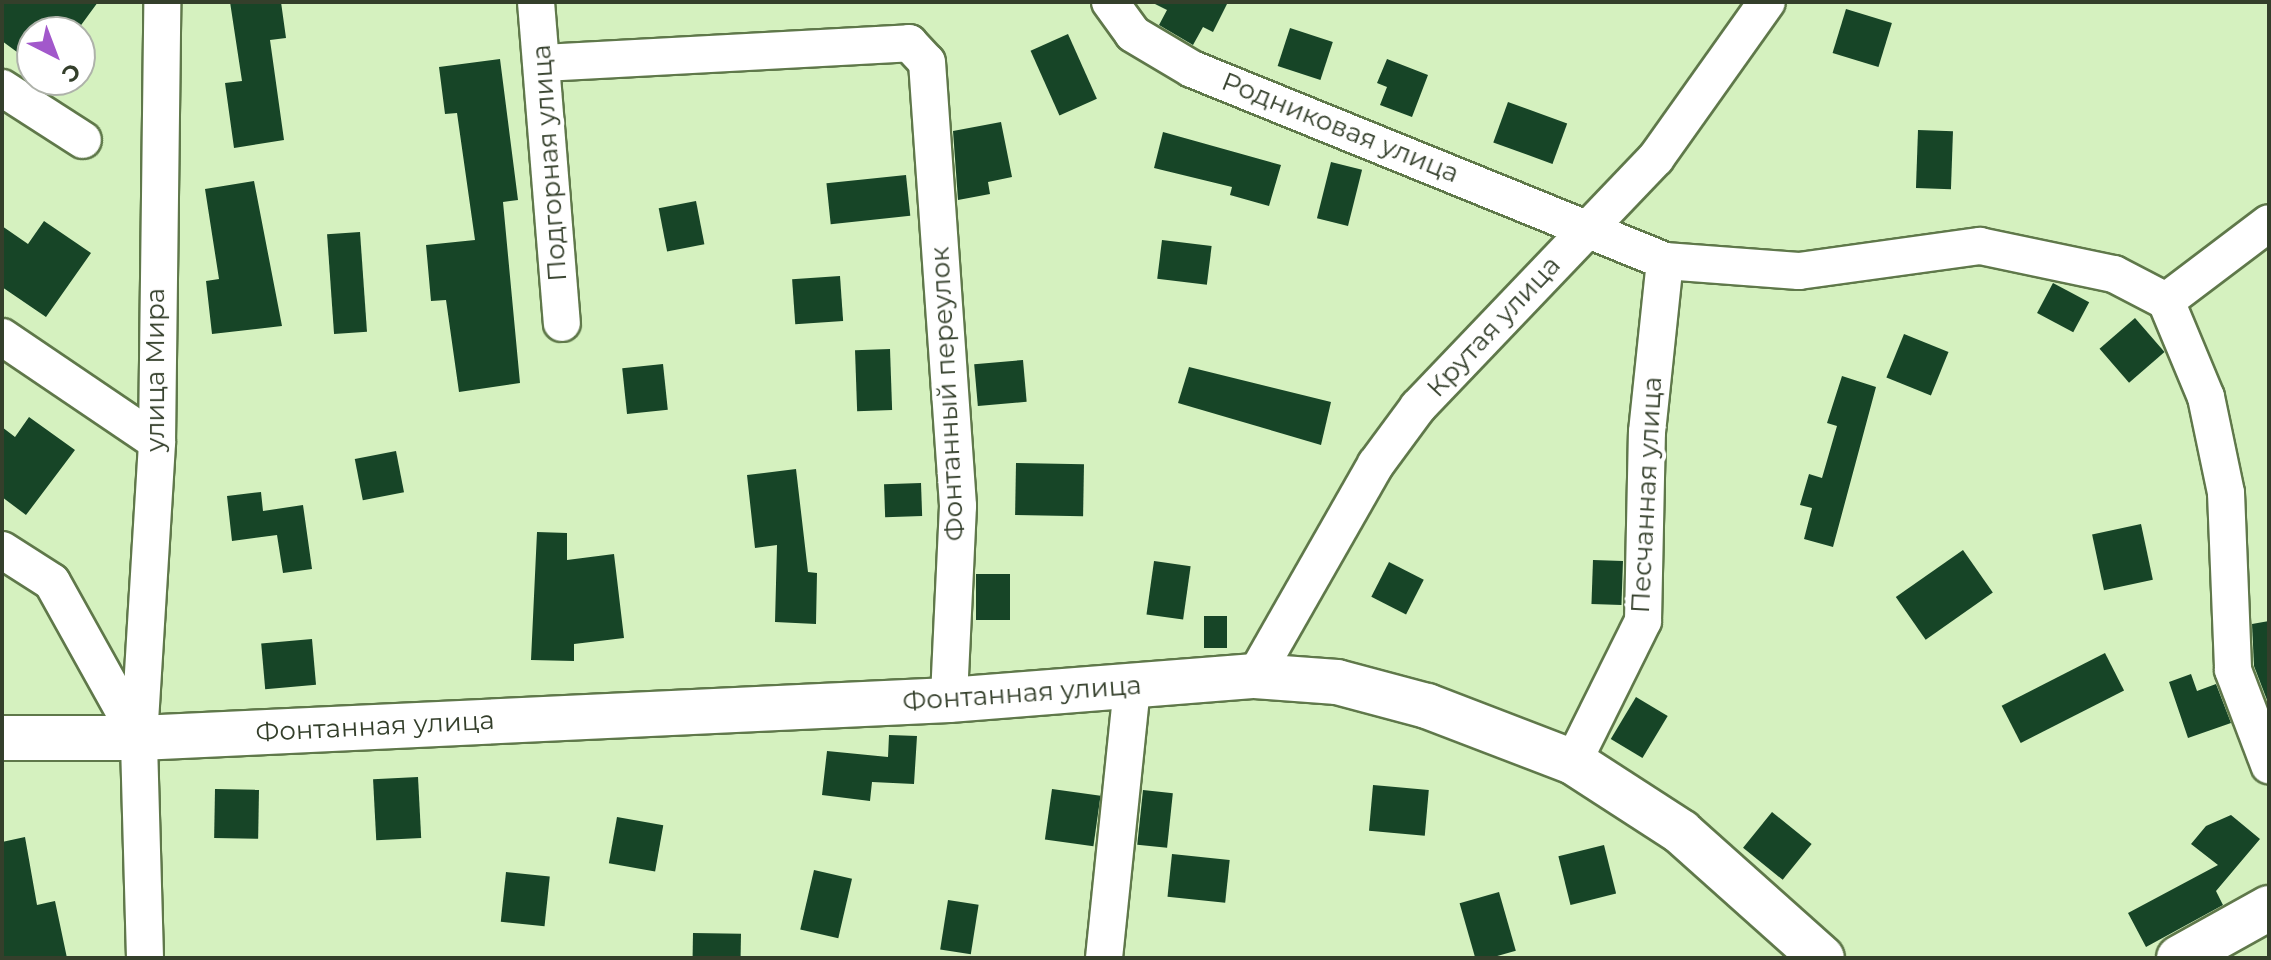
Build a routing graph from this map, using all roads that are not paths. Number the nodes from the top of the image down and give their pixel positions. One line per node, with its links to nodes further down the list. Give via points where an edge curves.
1 (162, 2): 14 (street, улица Мира)
2 (536, 2): 5 (street, Подгорная улица)
3 (1110, 2): 9 (street, Родниковая улица, via 1133,34 1192,69)
4 (1767, 2): 9 (street, Крутая улица, via 1656,158)
5 (543, 63): 12 (street, Подгорная улица); 18 (street, Фонтанный переулок, via 909,43 927,62 958,506)
6 (2, 88): 7 (street)
7 (83, 140)
8 (2269, 223): 11 (street)
9 (1587, 227): 10 (street); 16 (street, Крутая улица, via 1393,441)
10 (1665, 261): 11 (street, via 1799,271 1980,246 2114,274); 21 (street, Песчанная улица, via 1647,432 1643,621)
11 (2166, 301): 22 (street, via 2206,397 2226,493 2233,670)
12 (562, 323)
13 (2, 337): 14 (street)
14 (157, 442): 20 (street, улица Мира)
15 (2, 550): 20 (street, via 52,582)
16 (1255, 676): 17 (main road, Фонтанная улица); 21 (main road, Фонтанная улица, via 1337,682 1427,706)
17 (1132, 688): 18 (main road, Фонтанная улица); 25 (street)
18 (949, 700): 20 (main road, Фонтанная улица)
19 (2, 738): 20 (main road, Фонтанная улица)
20 (139, 738): 24 (street, улица Мира)
21 (1573, 762): 26 (main road, Фонтанная улица, via 1681,832)
22 (2269, 765)
23 (2269, 908): 27 (main road)
24 (145, 958)
25 (1104, 958)
26 (1822, 958)
27 (2179, 958)

